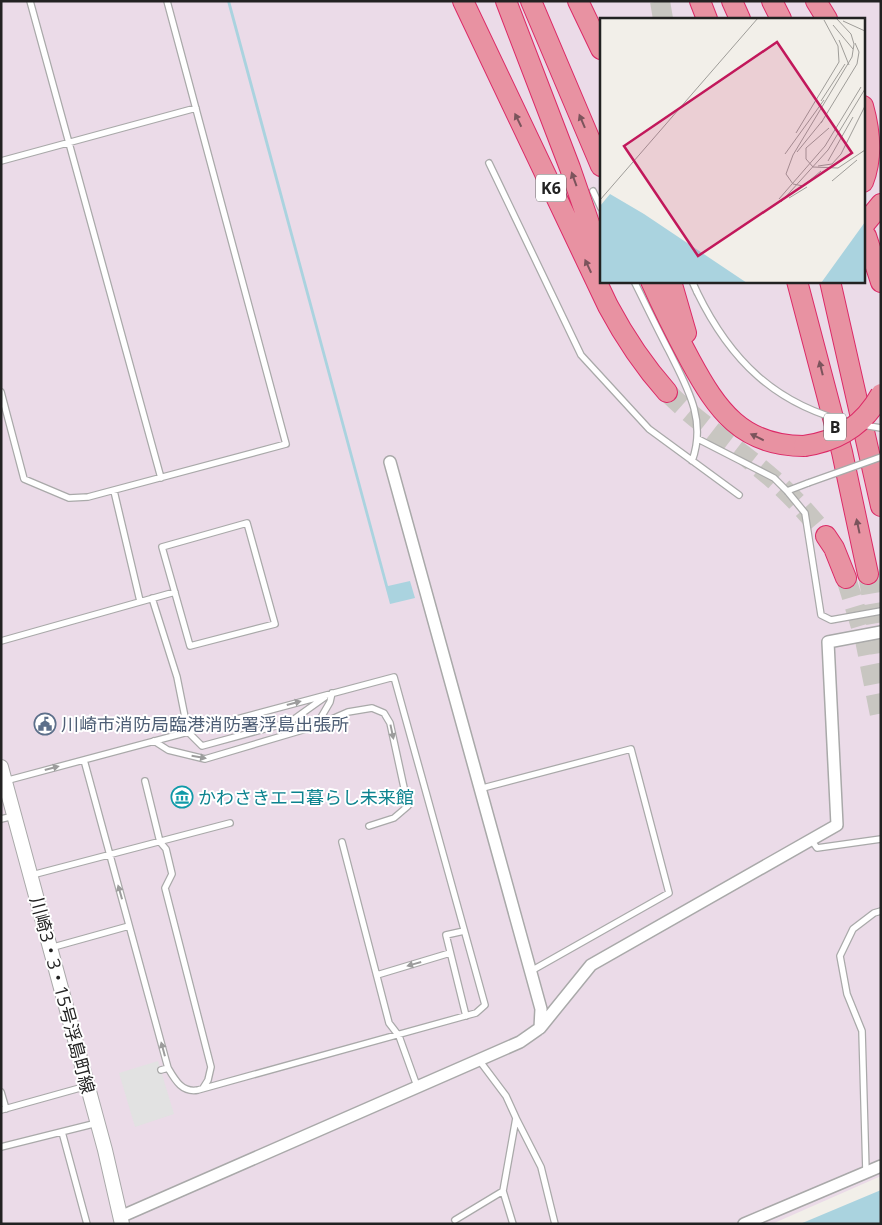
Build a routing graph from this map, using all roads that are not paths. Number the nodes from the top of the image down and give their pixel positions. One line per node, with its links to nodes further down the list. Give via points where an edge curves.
1 (30, 1): 24 (lane)
2 (167, 1): 22 (lane)
3 (463, 1): 42 (highway, K6, one-way to 3, via 620,329 593,276)
4 (499, 1): 21 (highway)
5 (506, 1): 21 (highway)
6 (532, 1): 27 (highway, one-way to 6)
7 (578, 1): 20 (highway)
8 (584, 1): 19 (highway)
9 (700, 1): 14 (highway)
10 (732, 1): 15 (highway)
11 (772, 1): 16 (highway)
12 (811, 1): 17 (highway)
13 (816, 1): 18 (highway)
14 (708, 18)
15 (740, 18)
16 (780, 18)
17 (818, 18)
18 (826, 18)
19 (600, 44)
20 (600, 45)
21 (537, 83): 33 (highway, one-way to 21)
22 (196, 108): 24 (lane); 52 (lane, via 286,444)
23 (864, 110): 28 (highway, via 870,137)
24 (69, 143): 25 (lane); 52 (lane)
25 (1, 161)
26 (489, 163): 50 (lane, via 581,355 649,429)
27 (600, 164)
28 (864, 177)
29 (593, 191): 31 (lane)
30 (881, 204): 32 (highway)
31 (600, 206)
32 (865, 231): 41 (highway)
33 (600, 255)
34 (609, 282): 42 (highway, via 632,344)
35 (635, 282): 48 (lane, via 688,387)
36 (650, 282): 46 (highway)
37 (672, 282): 46 (highway, via 686,332)
38 (692, 282): 47 (lane, bridge, via 725,342 760,379 812,410)
39 (797, 282): 58 (highway, B, one-way to 39, via 842,452)
40 (830, 282): 56 (highway, B)
41 (881, 282)
42 (647, 370): 44 (highway, K6)
43 (1, 392): 53 (lane, via 24,479 69,498)
44 (667, 392)
45 (881, 394): 46 (highway, one-way to 46, bridge, via 864,418 851,429 835,439 804,446 771,443 756,437 729,418)
46 (712, 398)
47 (881, 428)
48 (698, 439): 50 (lane); 54 (lane, via 774,478)
49 (881, 457): 54 (lane, bridge)
50 (692, 461): 55 (lane)
51 (390, 462): 74 (street)
52 (161, 478): 53 (lane)
53 (114, 491): 62 (lane)
54 (787, 491): 63 (lane, via 805,513 821,615 831,620)
55 (739, 494)
56 (881, 506)
57 (826, 536): 59 (highway)
58 (868, 574)
59 (846, 578)
60 (175, 592): 60 (lane, via 190,646 275,624 247,523 162,547); 61 (lane)
61 (152, 598): 62 (lane); 68 (lane, via 177,677)
62 (140, 601): 65 (lane)
63 (881, 611)
64 (881, 632): 79 (street, via 828,642 838,825)
65 (1, 641)
66 (332, 693): 67 (lane); 68 (lane, one-way to 66); 68 (lane, via 290,722 202,746); 86 (lane, via 394,676)
67 (316, 726): 69 (lane, one-way to 67, via 168,750 205,760); 77 (lane, one-way to 77, via 348,712 372,708 384,713 390,723 408,806 394,818)
68 (188, 732): 69 (lane)
69 (154, 741): 70 (lane)
70 (84, 760): 72 (lane, one-way to 70); 82 (lane)
71 (1, 767): 72 (street, 川崎3・3・15号浮島町線)
72 (5, 781): 75 (street, 川崎3・3・15号浮島町線)
73 (145, 781): 80 (lane)
74 (479, 789): 89 (street); 89 (lane, via 631,749 669,893)
75 (8, 817): 83 (street, 川崎3・3・15号浮島町線)
76 (230, 823): 80 (lane)
77 (369, 826)
78 (881, 839): 79 (lane, via 817,848)
79 (812, 841): 92 (street, via 591,965)
80 (160, 842): 82 (lane); 99 (lane, via 166,849 172,874 164,888 211,1067)
81 (342, 842): 90 (lane)
82 (109, 854): 83 (lane); 85 (lane, one-way to 82)
83 (30, 875): 87 (street, 川崎3・3・15号浮島町線)
84 (881, 911): 107 (lane, via 853,929 840,956 847,994 862,1031)
85 (130, 926): 87 (lane); 95 (lane, one-way to 85)
86 (464, 931): 88 (lane, via 446,935); 91 (lane, via 484,1006)
87 (50, 948): 97 (street, 川崎3・3・15号浮島町線)
88 (450, 953): 90 (lane, one-way to 90); 91 (lane)
89 (531, 971): 92 (street, via 541,1009)
90 (377, 975): 93 (lane, via 389,1023)
91 (466, 1016): 93 (lane)
92 (540, 1028): 94 (street, via 520,1042)
93 (399, 1036): 98 (lane); 99 (lane)
94 (479, 1060): 98 (street); 102 (lane, via 506,1096)
95 (168, 1068): 96 (lane); 99 (lane, via 182,1087 192,1091)
96 (160, 1070)
97 (87, 1086): 101 (lane); 103 (street, 川崎3・3・15号浮島町線)
98 (418, 1086): 109 (street)
99 (203, 1088)
100 (1, 1092): 101 (lane)
101 (3, 1109)
102 (516, 1118): 108 (lane); 113 (lane, via 541,1167)
103 (97, 1123): 104 (lane); 109 (street, 川崎3・3・15号浮島町線)
104 (62, 1132): 105 (lane); 111 (lane)
105 (1, 1147)
106 (881, 1166): 107 (street)
107 (866, 1172): 114 (street)
108 (502, 1191): 110 (lane); 112 (lane)
109 (121, 1220)
110 (455, 1220)
111 (87, 1224)
112 (513, 1224)
113 (555, 1224)
114 (744, 1224)

